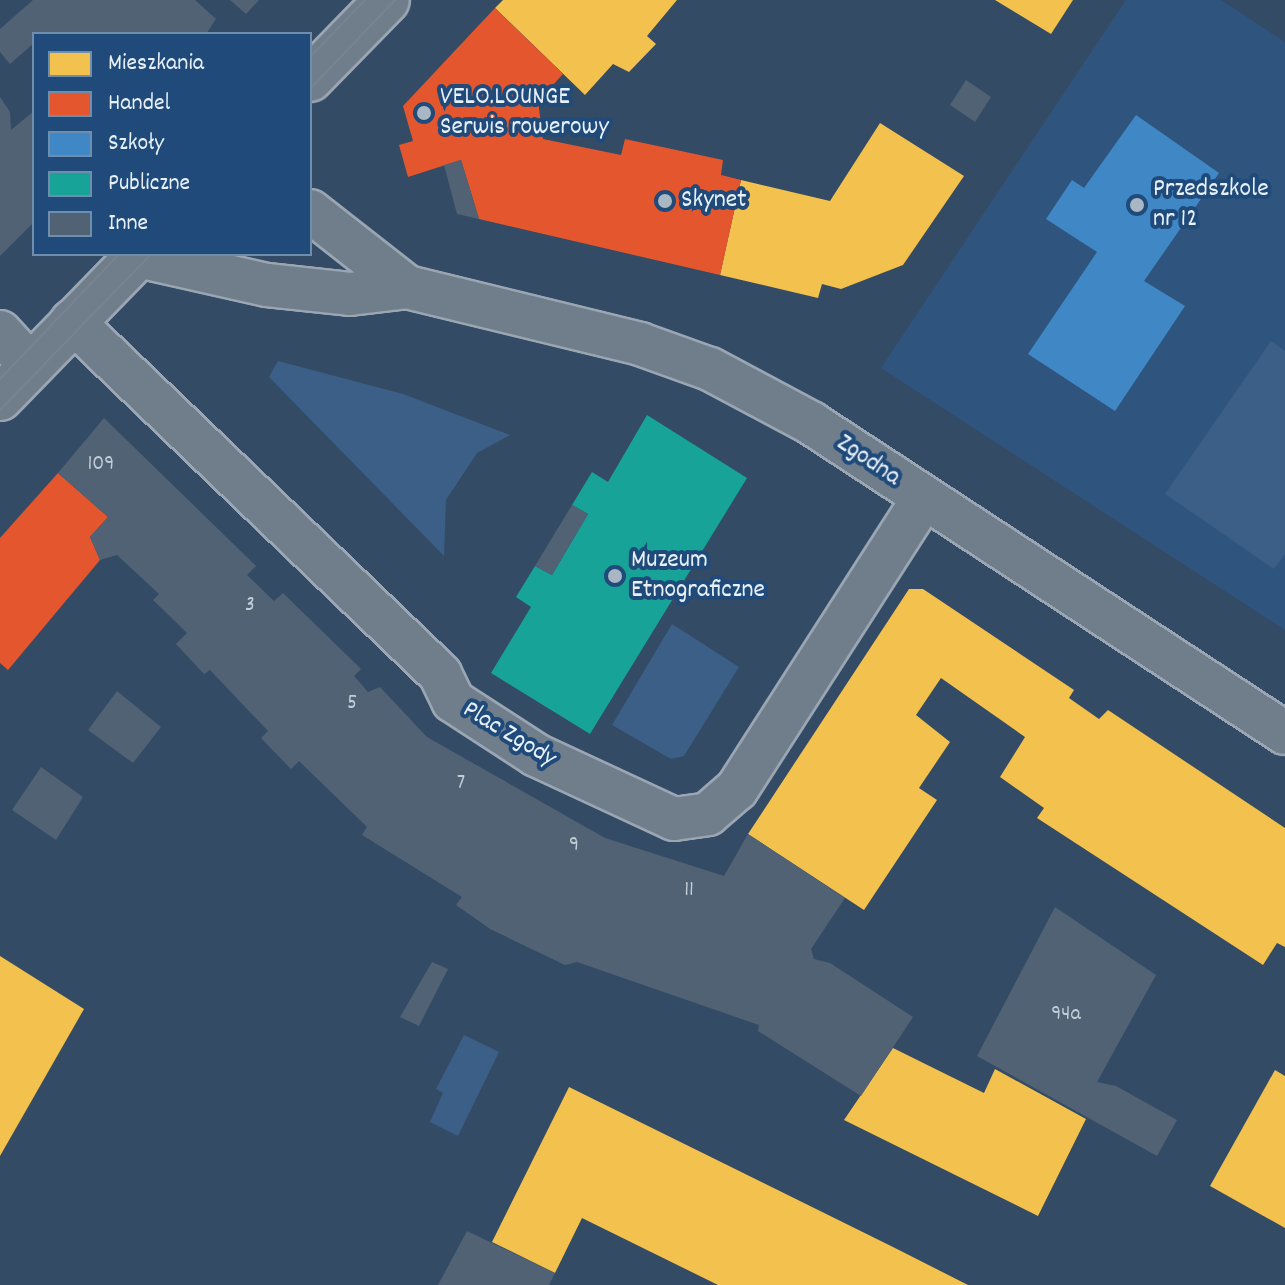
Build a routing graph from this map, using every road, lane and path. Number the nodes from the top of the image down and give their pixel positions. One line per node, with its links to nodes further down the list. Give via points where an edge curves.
1 (387, 0): 2 (main road)
2 (312, 77)
3 (312, 213): 6 (street, Zgodna)
4 (138, 256): 7 (main road)
5 (143, 256): 6 (street, Zgodna, via 267,285 350,294)
6 (407, 287): 11 (street, Zgodna, via 640,344 710,369 811,423)
7 (72, 321): 9 (main road); 11 (street, Plac Zgody, via 440,674 453,701 536,755 674,819 708,814 737,789)
8 (0, 332): 9 (street)
9 (31, 366): 10 (main road)
10 (0, 398)
11 (924, 498): 12 (street, Zgodna)
12 (1285, 733)

